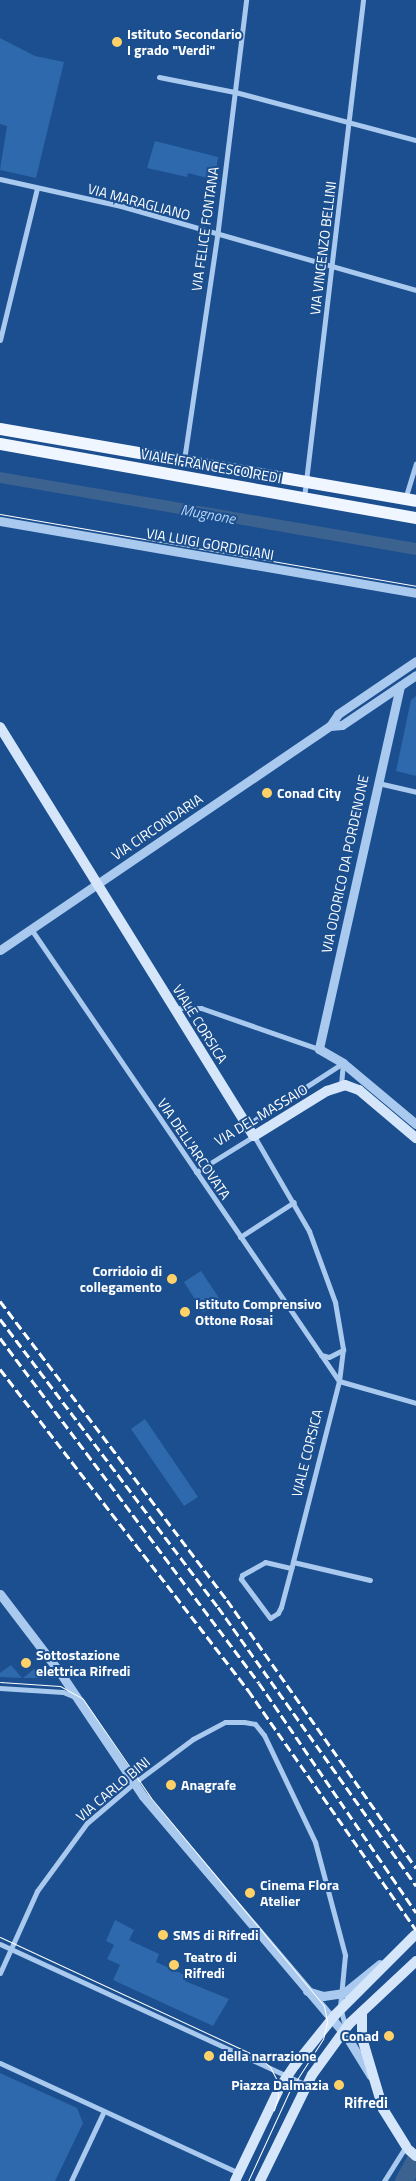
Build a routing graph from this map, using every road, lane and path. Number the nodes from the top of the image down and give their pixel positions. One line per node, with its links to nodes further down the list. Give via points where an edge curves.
1 (246, 0): 4 (street, VIA FELICE FONTANA)
2 (363, 0): 5 (street, VIA VINCENZO BELLINI)
3 (159, 77): 4 (street)
4 (235, 92): 5 (street); 9 (street, VIA FELICE FONTANA)
5 (349, 122): 6 (street); 10 (street, VIA VINCENZO BELLINI)
6 (416, 140)
7 (0, 179): 8 (street, VIA MARAGLIANO)
8 (37, 188): 9 (street, VIA MARAGLIANO, via 121,206); 12 (street)
9 (217, 235): 10 (street, VIA MARAGLIANO); 15 (street, VIA FELICE FONTANA)
10 (331, 267): 11 (street, VIA MARAGLIANO); 17 (street, VIA VINCENZO BELLINI)
11 (416, 290)
12 (0, 340)
13 (0, 429): 15 (main road, VIALE FRANCESCO REDI)
14 (0, 444): 18 (main road, VIALE FRANCESCO REDI)
15 (184, 460): 17 (main road, VIALE FRANCESCO REDI)
16 (416, 464): 19 (street)
17 (307, 483): 18 (street, VIA VINCENZO BELLINI); 19 (main road, VIALE FRANCESCO REDI)
18 (304, 498): 20 (main road, VIALE FRANCESCO REDI)
19 (411, 500)
20 (416, 518)
21 (0, 521): 22 (street, VIA LUIGI GORDIGIANI)
22 (416, 593)
23 (416, 661): 26 (street, VIA CIRCONDARIA, via 338,714)
24 (416, 675): 25 (street, VIA CIRCONDARIA)
25 (400, 686): 26 (street, VIA CIRCONDARIA, via 342,725); 28 (street, VIA ODORICO DA PORDENONE)
26 (330, 726): 30 (street, VIA CIRCONDARIA)
27 (0, 727): 30 (main road, VIALE CORSICA)
28 (378, 783): 29 (street); 34 (street, VIA ODORICO DA PORDENONE)
29 (416, 792)
30 (97, 884): 31 (street, VIA CIRCONDARIA); 33 (main road, VIALE CORSICA)
31 (31, 929): 32 (street, VIA CIRCONDARIA); 41 (street, VIA DELL'ARCOVATA)
32 (0, 950)
33 (174, 1008): 34 (street, via 201,1008); 38 (main road, VIALE CORSICA)
34 (319, 1049): 35 (street)
35 (343, 1063): 36 (street); 37 (street); 38 (street, VIA DEL MASSAIO)
36 (342, 1085): 39 (main road, VIA DEL MASSAIO); 40 (main road, via 360,1090)
37 (416, 1124)
38 (247, 1125): 39 (main road, VIALE CORSICA)
39 (254, 1136): 41 (street, VIA DEL MASSAIO); 42 (street, VIALE CORSICA)
40 (416, 1138)
41 (196, 1172): 43 (street, VIA DELL'ARCOVATA)
42 (294, 1202): 43 (street); 44 (street, VIALE CORSICA, via 322,1261 335,1302)
43 (240, 1237): 45 (street, VIA DELL'ARCOVATA)
44 (343, 1350): 45 (street, via 329,1357); 46 (street, VIALE CORSICA)
45 (318, 1353): 46 (street, VIA DELL'ARCOVATA)
46 (339, 1382): 47 (street); 48 (street, VIALE CORSICA)
47 (414, 1402)
48 (292, 1565): 48 (street, VIALE CORSICA, via 265,1562 242,1575 270,1618 278,1613); 49 (street, VIALE CORSICA)
49 (370, 1580)
50 (0, 1594): 52 (street)
51 (0, 1688): 52 (street)
52 (73, 1696): 53 (street)
53 (134, 1783): 56 (street, VIA CARLO BINI, via 92,1819 61,1854 37,1891); 60 (street); 61 (street, VIA CARLO BINI, via 218,1725 229,1721 255,1724 264,1735 301,1808 325,1877 346,1961)
54 (415, 1935): 59 (main road)
55 (0, 1944): 56 (street)
56 (11, 1949): 58 (street, VIA CARLO BINI); 67 (street)
57 (416, 1961): 63 (main road)
58 (0, 1973)
59 (365, 1982): 61 (street); 62 (main road)
60 (303, 1988): 61 (street, via 317,1995); 64 (street)
61 (342, 1994): 62 (street)
62 (340, 2009): 64 (main road); 65 (street)
63 (362, 2011): 65 (main road); 68 (main road, via 360,2031)
64 (330, 2020): 65 (street); 67 (main road)
65 (346, 2033): 68 (street); 69 (main road)
66 (0, 2063): 70 (street)
67 (287, 2076): 69 (street); 72 (main road)
68 (374, 2082): 71 (main road, via 383,2110)
69 (305, 2084): 74 (main road)
70 (104, 2111): 72 (street); 73 (street)
71 (410, 2151): 75 (street)
72 (237, 2177)
73 (71, 2181)
74 (260, 2181)
75 (384, 2181)

